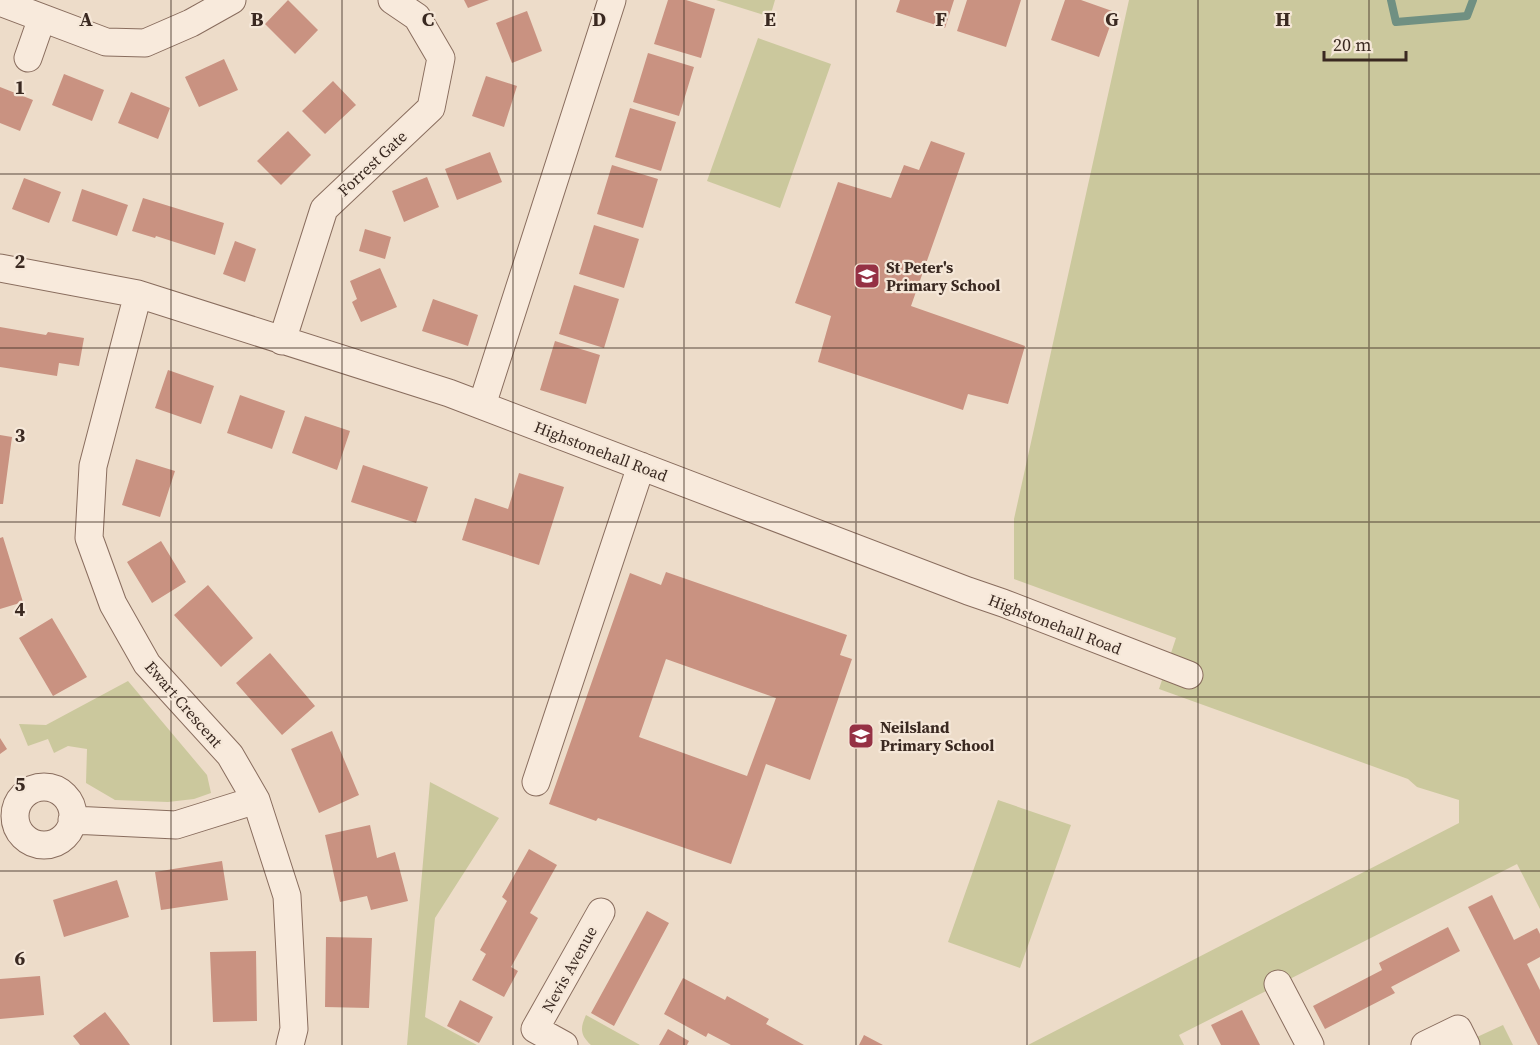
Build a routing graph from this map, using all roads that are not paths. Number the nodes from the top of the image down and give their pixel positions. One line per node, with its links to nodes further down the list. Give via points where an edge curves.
1 (232, 0): 5 (street, via 145,43 106,42)
2 (395, 0): 9 (street, Forrest Gate, via 417,17 441,58 430,108 324,209)
3 (612, 0): 10 (street)
4 (0, 2): 5 (street)
5 (42, 18): 6 (street)
6 (28, 58)
7 (0, 268): 8 (street, Highstonehall Road)
8 (138, 294): 9 (street, Highstonehall Road); 14 (street, Ewart Crescent, via 93,466 88,538 112,604 147,664 230,755)
9 (282, 341): 10 (street, Highstonehall Road)
10 (482, 405): 11 (street, Highstonehall Road)
11 (641, 466): 12 (street, Highstonehall Road); 13 (street)
12 (1189, 675)
13 (536, 782)
14 (256, 800): 15 (street, via 176,825); 18 (street, Ewart Crescent, via 287,896 294,1029)
15 (72, 820)
16 (601, 912): 19 (street, Nevis Avenue, via 536,1029)
17 (1278, 984): 20 (street)
18 (290, 1045)
19 (564, 1045)
20 (1310, 1045)
21 (1425, 1045): 22 (street, via 1458,1029)
22 (1466, 1045)

